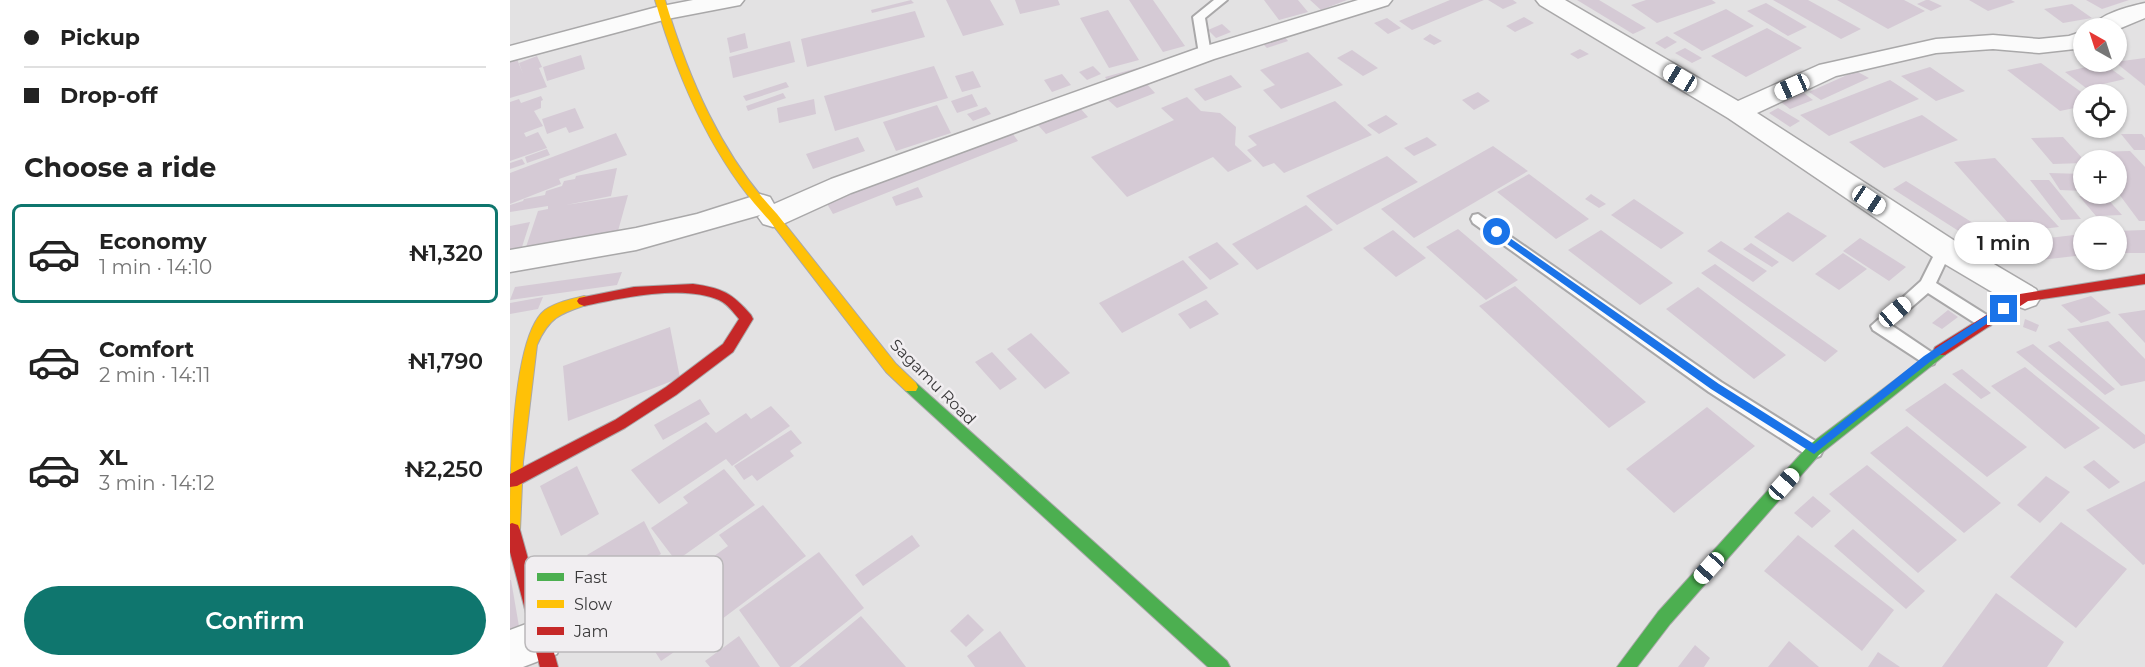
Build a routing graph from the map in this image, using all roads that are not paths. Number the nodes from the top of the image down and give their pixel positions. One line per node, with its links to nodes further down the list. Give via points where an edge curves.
1 (732, 0): 5 (street)
2 (1221, 0): 10 (lane, via 1199,17)
3 (1380, 0): 10 (street)
4 (1548, 0): 11 (street)
5 (663, 6): 9 (street); 12 (main road, Sagamu Road, via 699,105 731,162)
6 (2145, 10): 7 (street)
7 (2122, 18)
8 (2073, 43): 11 (street, via 1936,46 1828,70)
9 (510, 54)
10 (1205, 54): 12 (street)
11 (1737, 112): 14 (street)
12 (766, 210): 15 (street, via 581,252); 25 (main road, Sagamu Road, via 891,368)
13 (1478, 219): 21 (lane, via 1715,387)
14 (1944, 249): 17 (lane); 18 (street)
15 (510, 261)
16 (2145, 279): 18 (main road)
17 (1927, 285): 19 (lane); 20 (lane, via 1879,326)
18 (2025, 297): 19 (main road)
19 (1984, 321): 20 (main road)
20 (1928, 359): 21 (main road)
21 (1814, 450): 26 (main road, via 1664,618)
22 (512, 481): 22 (main road, via 530,345 539,326 552,312 588,299 687,288 724,295 746,320 728,348 671,391 620,424); 23 (main road)
23 (510, 514): 24 (main road)
24 (525, 603)
25 (1221, 667)
26 (1626, 667)

